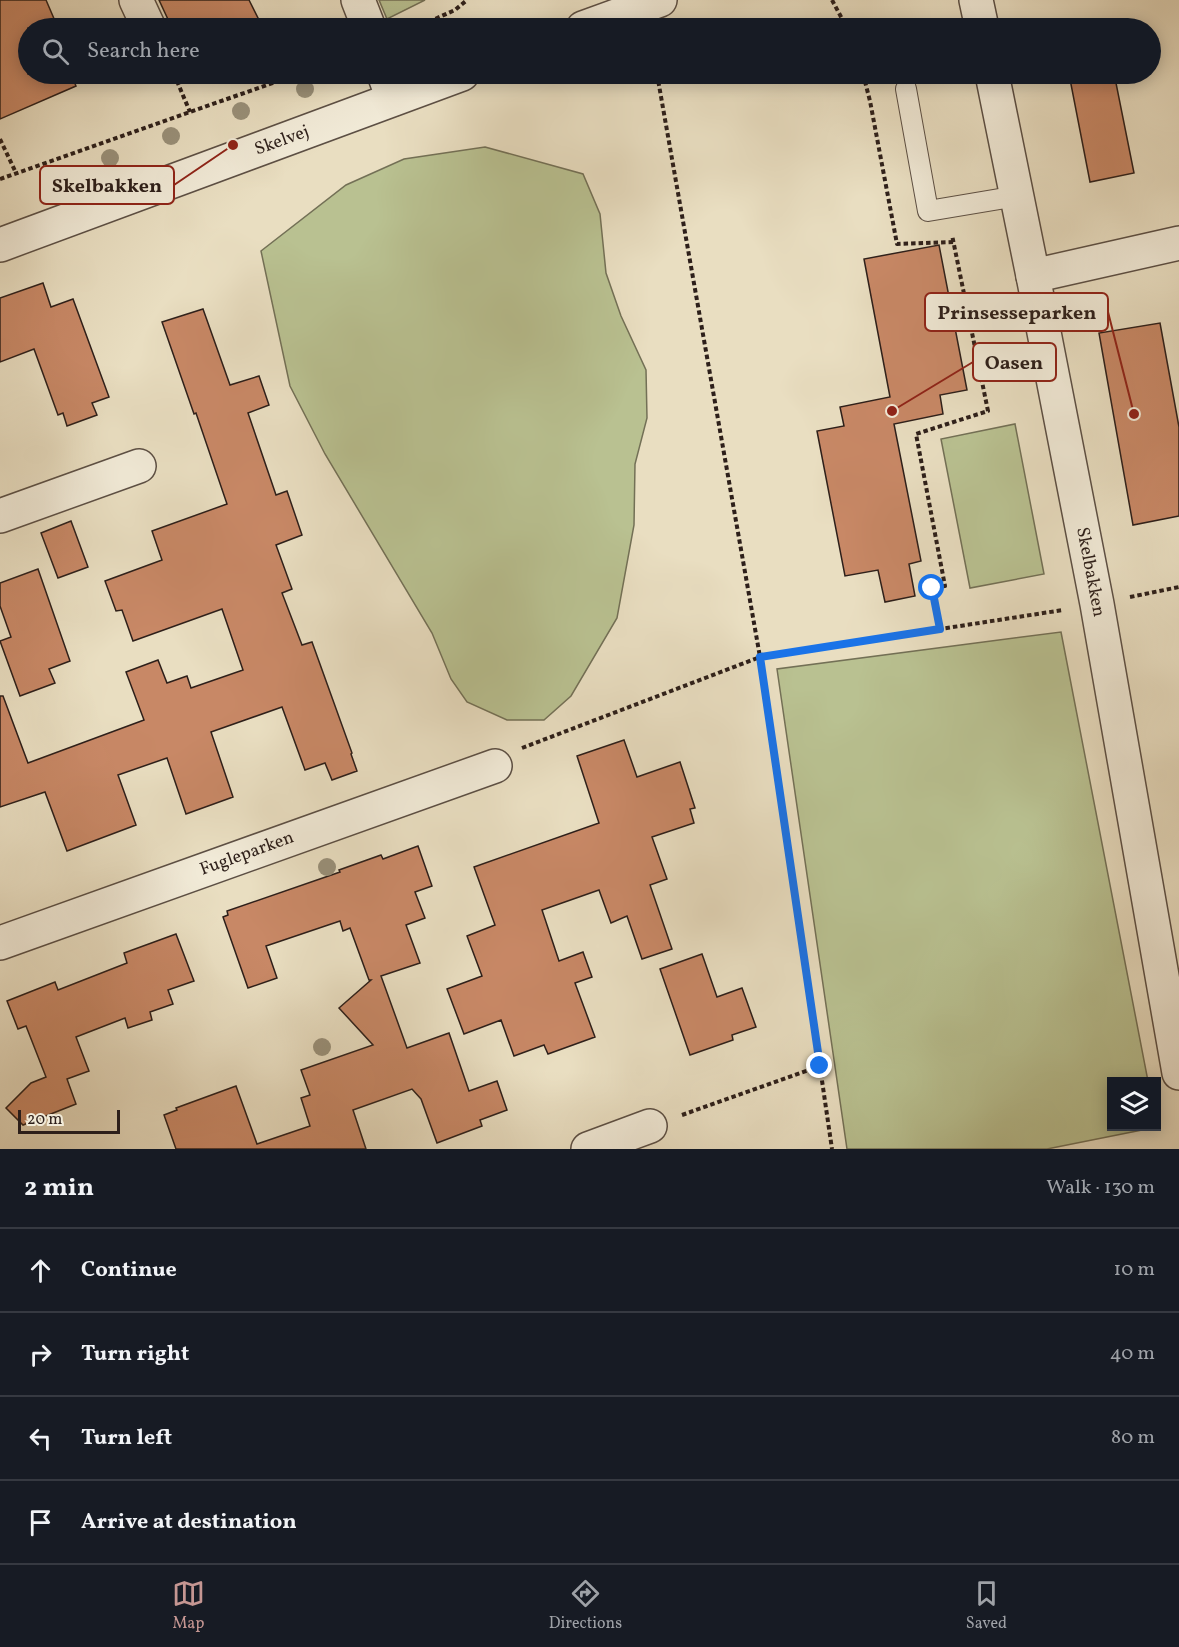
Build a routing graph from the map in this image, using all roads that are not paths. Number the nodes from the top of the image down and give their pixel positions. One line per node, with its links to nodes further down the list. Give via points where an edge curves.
1 (136, 0): 5 (street)
2 (358, 0): 6 (street)
3 (660, 0): 7 (street)
4 (976, 0): 8 (street)
5 (144, 18)
6 (365, 18)
7 (610, 18)
8 (980, 18)
9 (994, 84): 12 (street, Skelbakken)
10 (388, 86): 14 (street, Skelvej)
11 (906, 90): 12 (lane, via 928,211)
12 (1017, 196): 15 (street, Skelbakken)
13 (1179, 243): 15 (street)
14 (0, 245)
15 (1033, 276): 20 (street, Skelbakken, via 1097,604)
16 (139, 466): 17 (street)
17 (0, 516)
18 (495, 766): 19 (street, Fugleparken)
19 (0, 943)
20 (1179, 1072)
21 (650, 1126): 22 (street)
22 (588, 1149)

